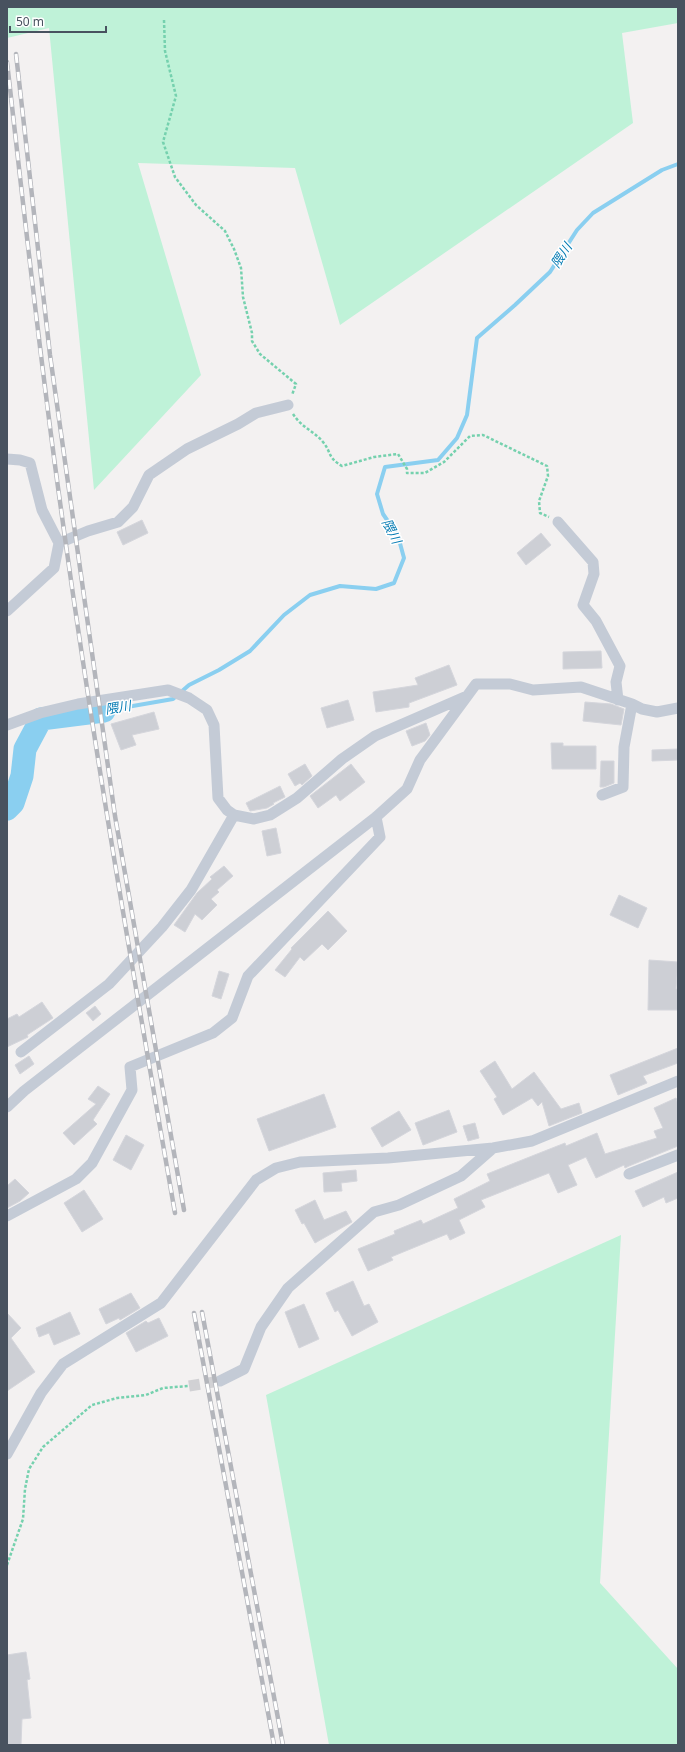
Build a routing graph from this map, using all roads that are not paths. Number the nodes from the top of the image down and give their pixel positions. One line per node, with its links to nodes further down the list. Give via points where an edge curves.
1 (288, 405): 4 (street, via 256,413 187,448 149,475 133,507 118,522)
2 (7, 459): 4 (street, via 30,463 42,510)
3 (558, 522): 7 (street, via 593,562 594,574 583,605 596,621 620,666 616,682)
4 (59, 543): 5 (street, via 54,568)
5 (7, 611)
6 (467, 696): 7 (street, via 476,684 510,684 533,690 581,687); 12 (street, via 375,736 342,759 297,798 270,815 254,819); 13 (street, via 420,760 407,789)
7 (618, 700): 8 (street)
8 (632, 704): 9 (street, via 657,712); 11 (street, via 624,747 623,787)
9 (678, 708)
10 (7, 725): 12 (street, via 40,713 78,704 168,690 189,698 207,710 214,726 218,798)
11 (602, 795)
12 (234, 815): 14 (street, via 191,890 162,927 109,984)
13 (376, 817): 16 (street, via 24,1091); 20 (street, via 380,837 248,976 232,1018 213,1033 130,1067 132,1090 92,1163 76,1179)
14 (21, 1052)
15 (678, 1081): 17 (street, via 532,1142)
16 (7, 1107)
17 (493, 1148): 21 (street, via 461,1176 399,1205 374,1212 288,1288 261,1327 244,1369); 22 (street, via 388,1158 300,1162 276,1168 256,1180 161,1303 63,1364 41,1393)
18 (678, 1155): 19 (street)
19 (629, 1174)
20 (7, 1216)
21 (220, 1381)
22 (7, 1454)

